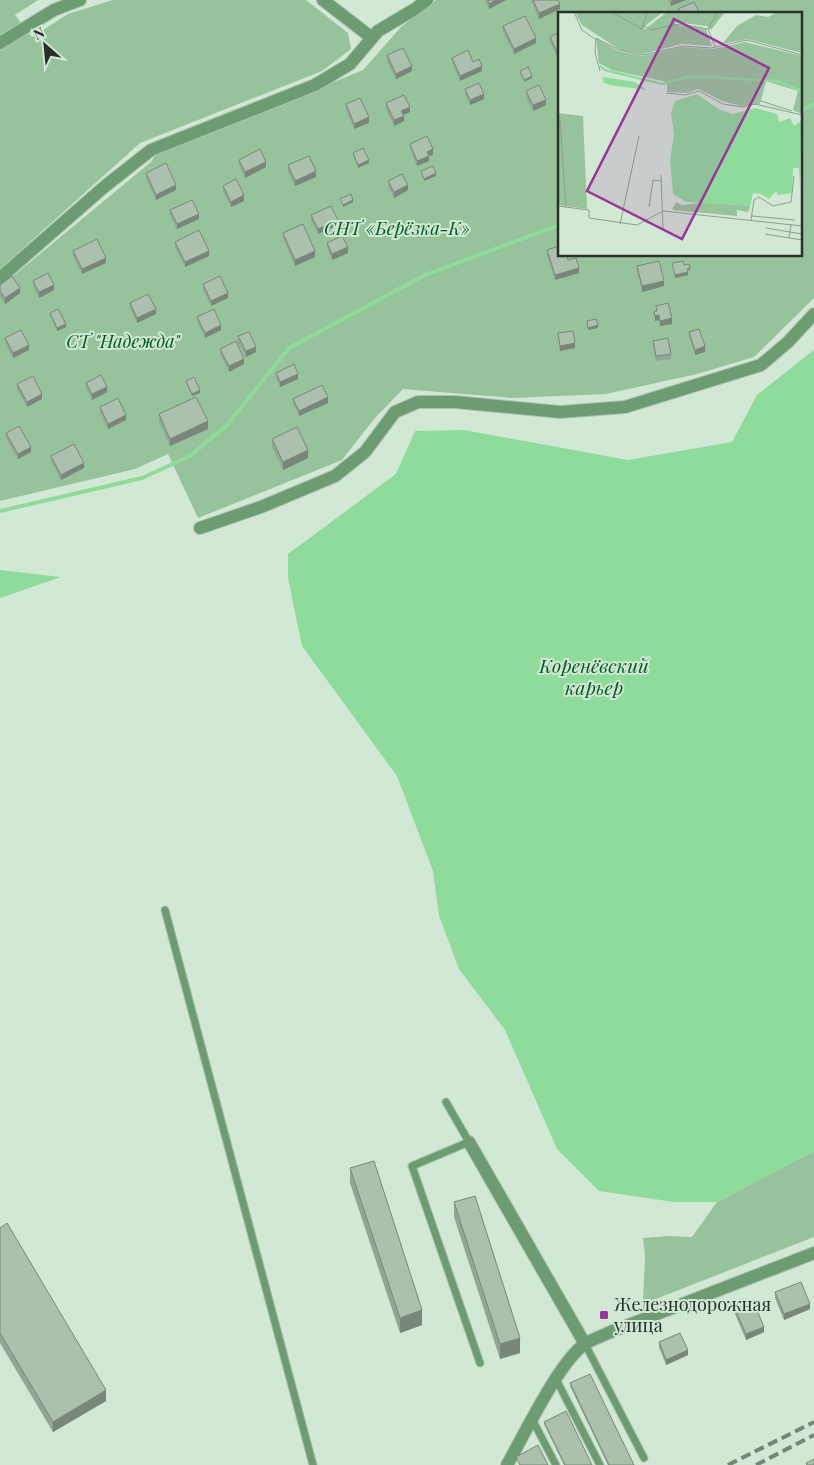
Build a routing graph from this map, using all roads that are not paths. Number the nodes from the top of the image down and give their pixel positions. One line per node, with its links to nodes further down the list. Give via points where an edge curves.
1 (80, 0): 5 (street, via 54,10)
2 (323, 0): 4 (street)
3 (427, 0): 4 (street)
4 (372, 38): 6 (street, via 350,64 315,85 151,150)
5 (0, 42)
6 (0, 278)
7 (814, 314): 8 (street, via 761,365 625,407 560,412 455,402 418,402 395,412 365,452 335,476)
8 (200, 528)
9 (165, 910): 18 (lane)
10 (446, 1102): 11 (lane)
11 (469, 1142): 13 (street); 14 (lane, via 412,1166)
12 (814, 1253): 13 (street)
13 (585, 1344): 15 (street); 17 (lane)
14 (480, 1363)
15 (556, 1379): 16 (street); 21 (lane)
16 (532, 1419): 19 (street); 20 (lane)
17 (644, 1458)
18 (313, 1465)
19 (507, 1465)
20 (556, 1465)
21 (600, 1465)

